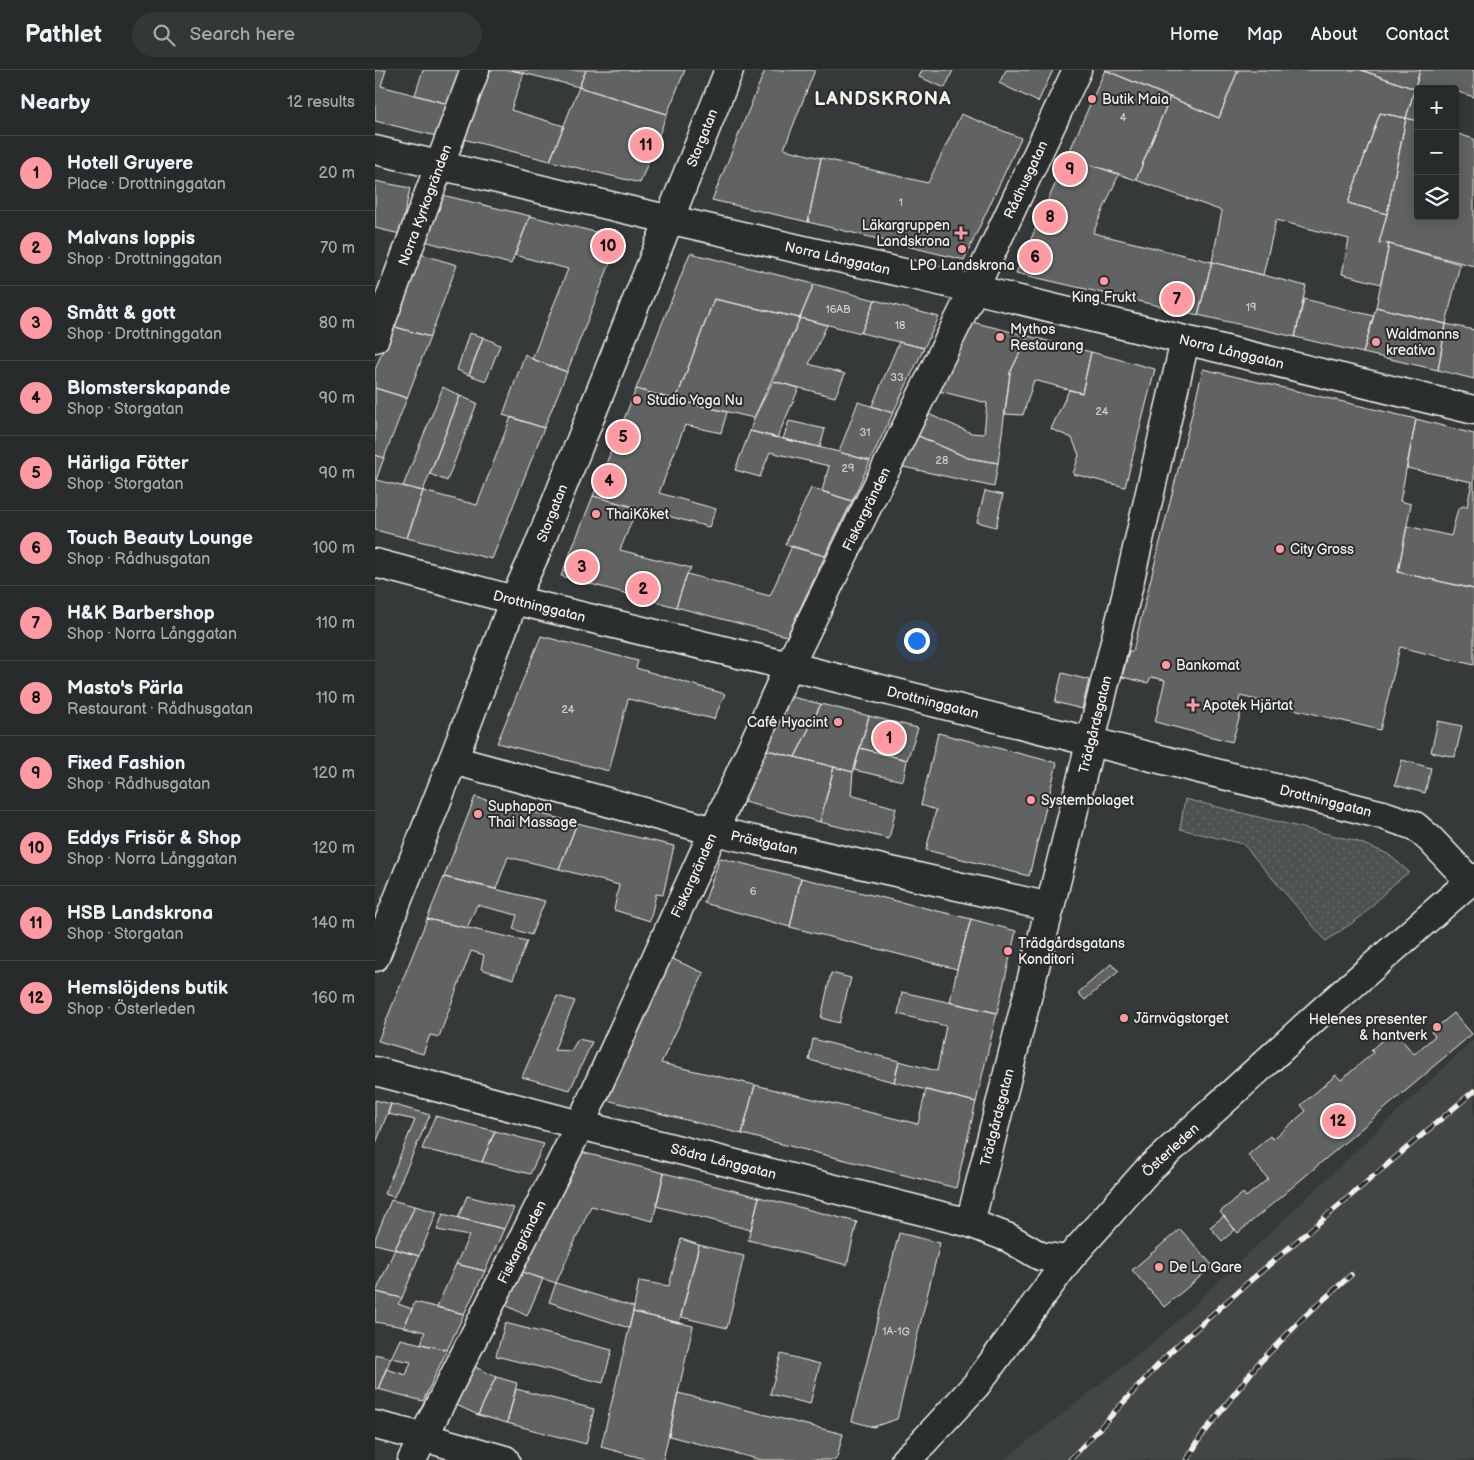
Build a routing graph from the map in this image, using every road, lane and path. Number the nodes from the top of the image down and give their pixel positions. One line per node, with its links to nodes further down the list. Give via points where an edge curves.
1 (475, 70): 5 (street, Norra Kyrkogränden)
2 (729, 70): 6 (street, Storgatan)
3 (1077, 70): 7 (street, Rådhusgatan)
4 (375, 150): 5 (street, Norra Långgatan)
5 (440, 165): 6 (street, Norra Långgatan); 8 (street, Norra Kyrkogränden)
6 (669, 220): 7 (street, Norra Långgatan); 12 (street, Storgatan)
7 (974, 290): 9 (street, Norra Långgatan); 13 (street, Fiskargränden)
8 (375, 338)
9 (1185, 341): 10 (street, Norra Långgatan); 14 (street, Trädgårdsgatan)
10 (1474, 410)
11 (375, 563): 12 (street, Drottninggatan)
12 (514, 600): 13 (street, Drottninggatan); 15 (street, Storgatan)
13 (789, 666): 14 (street, Drottninggatan); 16 (street, Fiskargränden)
14 (1091, 742): 17 (street, Drottninggatan, via 1383,814 1415,826); 18 (street, Trädgårdsgatan)
15 (453, 760): 16 (street, Prästgatan); 19 (street, Storgatan)
16 (714, 831): 18 (street, Prästgatan); 21 (street, Fiskargränden)
17 (1472, 879): 23 (street, Österleden, via 1147,1171)
18 (1050, 906): 22 (street, Trädgårdsgatan)
19 (375, 957)
20 (375, 1071): 21 (street, Södra Långgatan)
21 (580, 1125): 22 (street, Södra Långgatan); 25 (street, Fiskargränden)
22 (970, 1223): 23 (street, Södra Långgatan, via 1009,1238 1040,1256)
23 (1068, 1260): 27 (street, Österleden, via 977,1385)
24 (375, 1425): 25 (street)
25 (417, 1448): 26 (street)
26 (505, 1460)
27 (905, 1460)

